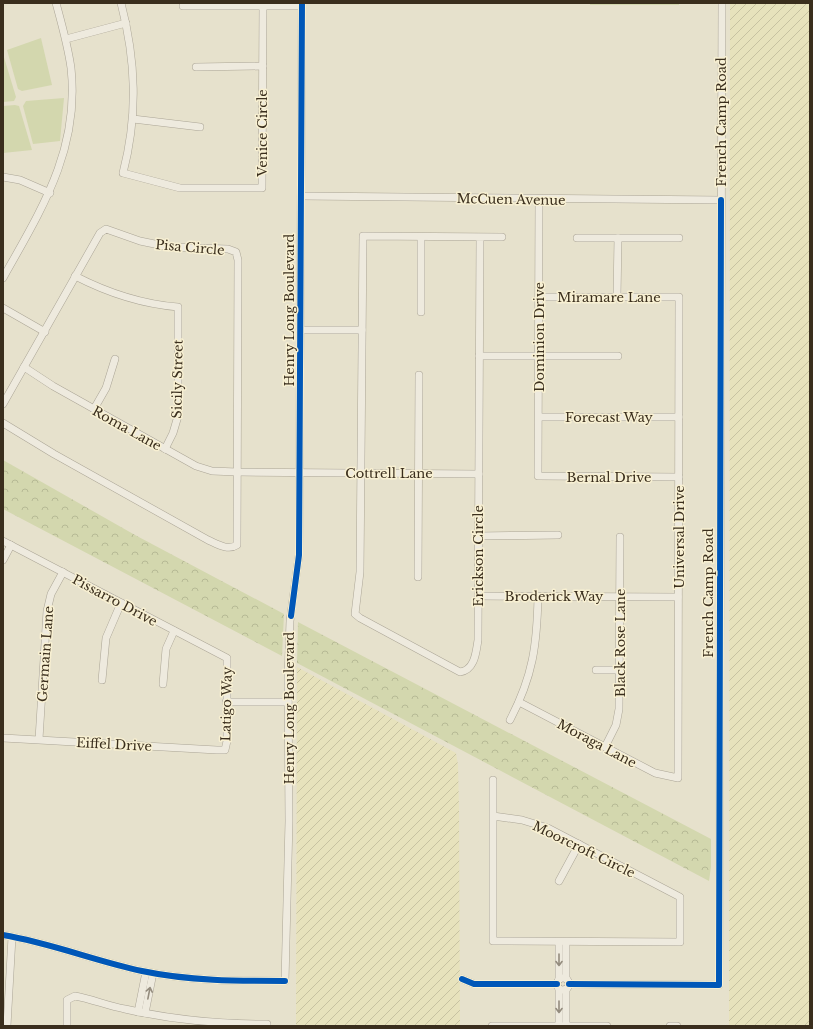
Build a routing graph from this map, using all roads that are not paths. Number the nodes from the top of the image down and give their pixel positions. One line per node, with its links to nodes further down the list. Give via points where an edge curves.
1 (56, 3): 8 (street)
2 (121, 3): 7 (street, Venice Circle)
3 (722, 3): 17 (street, French Camp Road)
4 (263, 4): 5 (street); 6 (street); 9 (street, Venice Circle)
5 (302, 4): 15 (street, Henry Long Boulevard)
6 (183, 6)
7 (126, 23): 8 (street); 11 (street, Venice Circle, via 134,77)
8 (66, 39): 14 (street, via 72,80 71,116 65,152)
9 (263, 66): 10 (street); 11 (street, Venice Circle, via 262,188 180,188 124,173)
10 (196, 67)
11 (133, 119): 12 (street)
12 (200, 128)
13 (3, 177): 14 (street, via 30,184)
14 (50, 193): 25 (street)
15 (301, 196): 16 (street, McCuen Avenue); 31 (street, Henry Long Boulevard)
16 (540, 199): 17 (street, McCuen Avenue); 27 (street, Dominion Drive)
17 (721, 200): 91 (street, French Camp Road, via 719,986)
18 (421, 237): 20 (street, Erickson Circle); 30 (street); 32 (street, Erickson Circle, via 363,236)
19 (502, 237): 20 (street)
20 (480, 238): 34 (street, Erickson Circle)
21 (577, 238): 22 (street)
22 (618, 238): 23 (street); 28 (street)
23 (679, 238)
24 (75, 276): 33 (street, Pisa Circle); 45 (street, Sicily Street, via 120,296 178,307 178,416); 46 (street, Pisa Circle, via 100,233 106,229 169,248 228,249 236,252)
25 (3, 278)
26 (679, 296): 28 (street, Miramare Lane); 43 (street, Universal Drive)
27 (539, 297): 28 (street, Miramare Lane); 35 (street, Dominion Drive)
28 (618, 297)
29 (3, 308): 33 (street)
30 (421, 312)
31 (300, 330): 32 (street); 47 (street, Henry Long Boulevard)
32 (362, 330): 48 (street, Erickson Circle)
33 (45, 332): 38 (street, Pisa Circle)
34 (479, 356): 35 (street); 50 (street, Erickson Circle)
35 (539, 356): 36 (street); 42 (street, Dominion Drive)
36 (618, 356)
37 (115, 359): 41 (street, via 106,388)
38 (24, 367): 40 (street, Pisa Circle); 41 (street, Roma Lane)
39 (420, 375): 49 (street)
40 (3, 404)
41 (94, 409): 45 (street, Roma Lane)
42 (538, 417): 43 (street, Forecast Way); 51 (street, Dominion Drive)
43 (679, 417): 52 (street, Universal Drive)
44 (3, 423): 46 (street, Pisa Circle, via 208,540 233,548 237,545)
45 (165, 449): 46 (street, Roma Lane, via 203,469)
46 (237, 472): 47 (street)
47 (299, 473): 48 (street, Cottrell Lane); 73 (street, Henry Long Boulevard, via 299,555 290,621)
48 (360, 473): 49 (street, Cottrell Lane); 61 (street, Erickson Circle, via 360,572 355,614 456,670 465,671 471,665 477,650)
49 (419, 474): 50 (street, Cottrell Lane); 60 (street)
50 (479, 474): 54 (street, Erickson Circle)
51 (538, 476): 52 (street, Bernal Drive)
52 (679, 477): 64 (street, Universal Drive)
53 (558, 535): 54 (street)
54 (478, 536): 61 (street, Erickson Circle)
55 (620, 537): 63 (street, Black Rose Lane)
56 (3, 541): 57 (street, Pissarro Drive)
57 (11, 545): 58 (street); 59 (street, Pissarro Drive)
58 (3, 560)
59 (63, 572): 65 (street, Pissarro Drive); 77 (street, Germain Lane, via 51,594 47,611)
60 (418, 577)
61 (478, 596): 62 (street, Broderick Way)
62 (538, 596): 63 (street, Broderick Way); 74 (street, via 536,645 530,674)
63 (620, 597): 64 (street, Broderick Way); 69 (street, Black Rose Lane)
64 (678, 597): 80 (street, Universal Drive)
65 (120, 603): 66 (street, Pissarro Drive); 70 (street, via 106,638)
66 (174, 631): 67 (street, Pissarro Drive); 71 (street, via 166,649)
67 (227, 658): 72 (street, Latigo Way)
68 (596, 670): 69 (street)
69 (620, 670): 78 (street, Black Rose Lane, via 618,717)
70 (102, 680)
71 (163, 684)
72 (226, 702): 73 (street); 79 (street, Latigo Way)
73 (288, 702): 88 (street, Henry Long Boulevard, via 289,821 285,981 213,980)
74 (519, 702): 75 (street); 78 (street, Moraga Lane)
75 (510, 720)
76 (3, 738): 77 (street, Eiffel Drive)
77 (39, 739): 79 (street, Eiffel Drive)
78 (605, 747): 80 (street, Moraga Lane, via 655,773)
79 (225, 750)
80 (678, 778)
81 (493, 780): 82 (street)
82 (493, 816): 83 (street, Moorcroft Circle, via 535,823); 87 (street, Moorcroft Circle, via 493,941)
83 (579, 844): 84 (street); 87 (street, Moorcroft Circle, via 680,897 680,942)
84 (559, 881)
85 (3, 936): 86 (street)
86 (12, 937): 88 (street); 89 (street)
87 (563, 942): 91 (street)
88 (149, 972): 92 (street)
89 (6, 978): 93 (street)
90 (462, 979): 91 (street, via 474,984)
91 (563, 984): 97 (street, one-way to 97); 98 (street)
92 (141, 1013): 94 (street, via 75,996 67,1000); 95 (street, via 197,1021)
93 (7, 1026)
94 (67, 1026)
95 (267, 1026)
96 (492, 1026): 97 (street)
97 (559, 1026): 98 (street)
98 (566, 1026): 99 (street)
99 (607, 1026)
100 (670, 1026): 101 (street)
101 (677, 1026)

